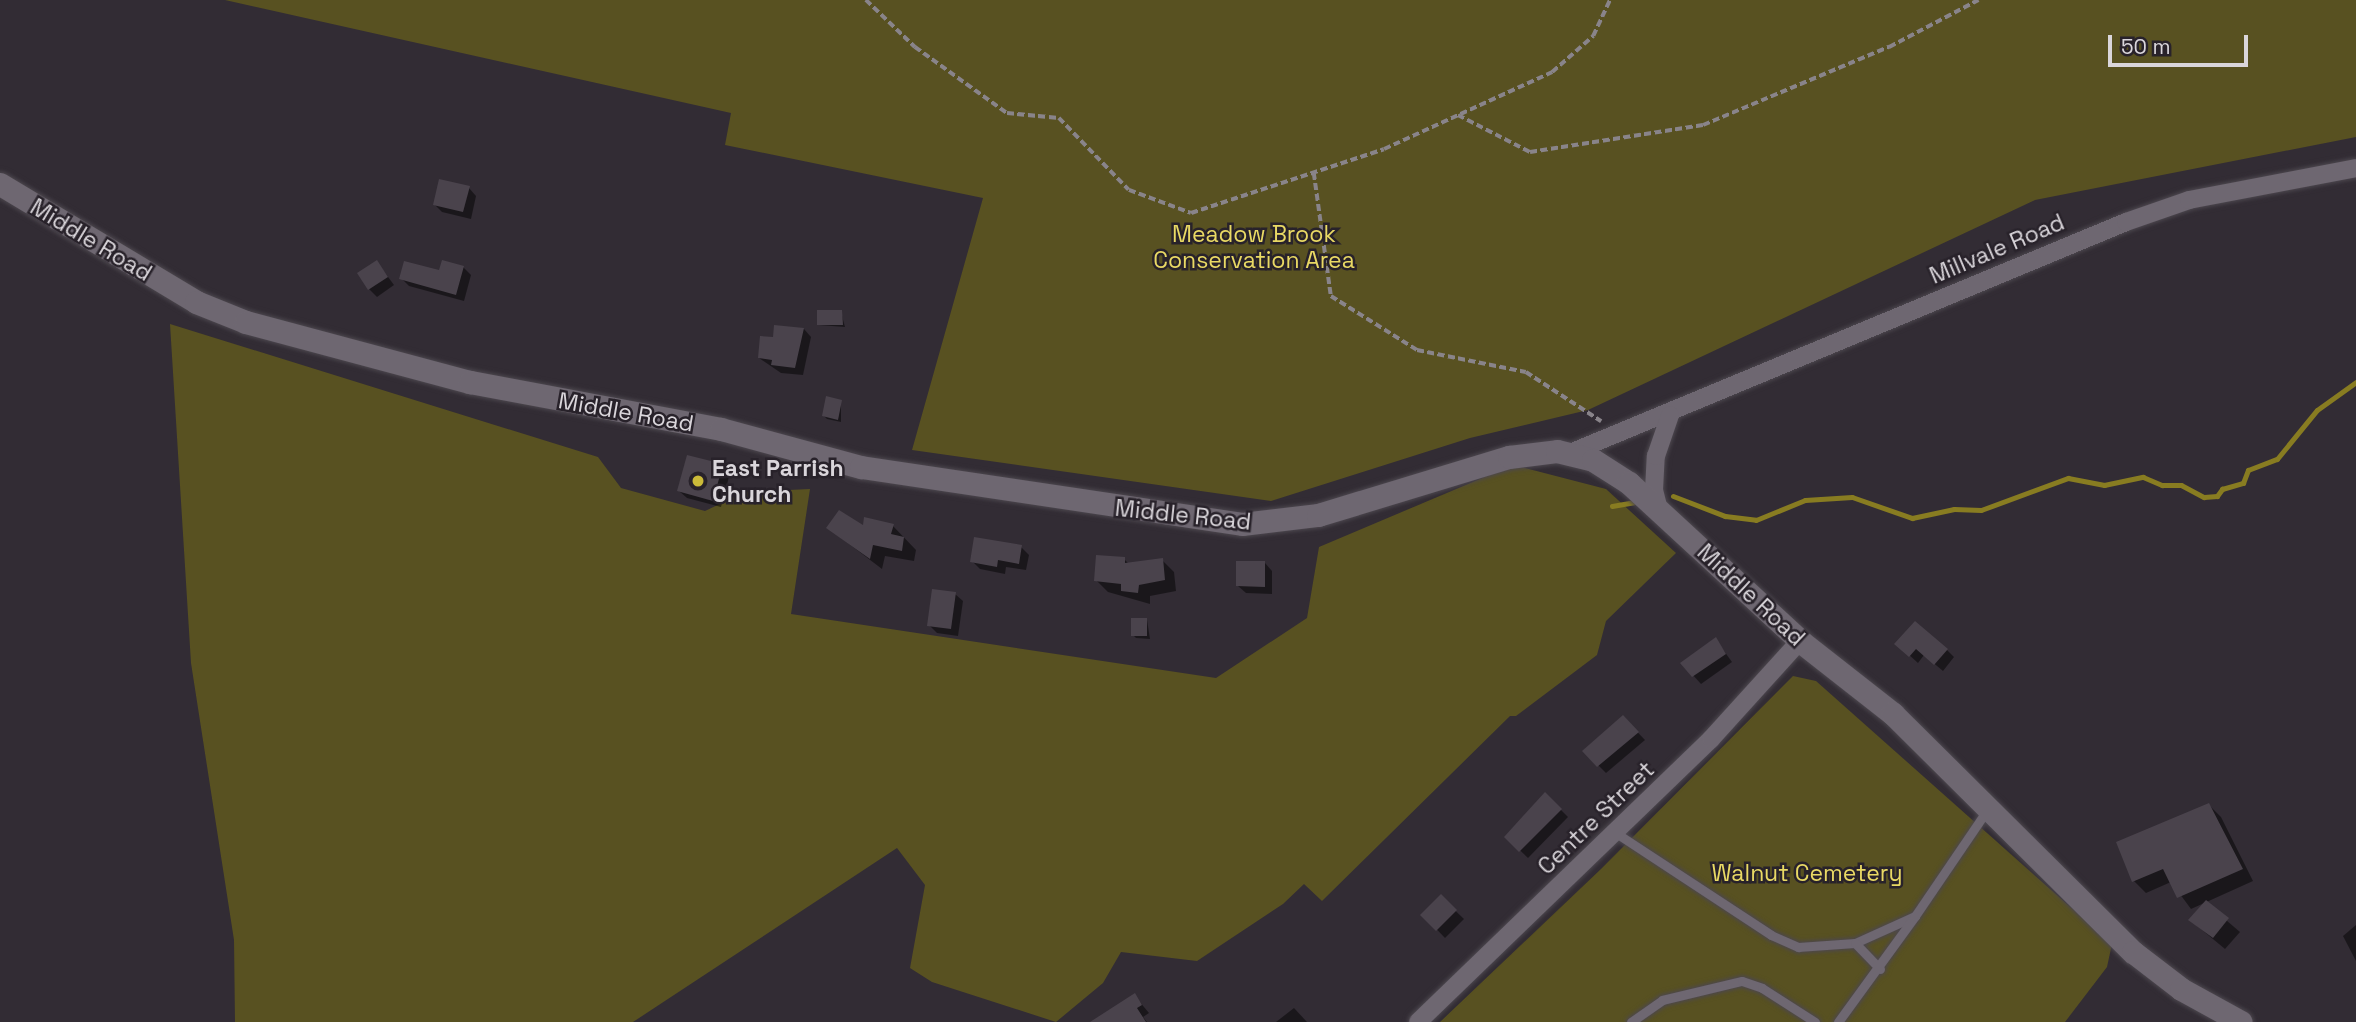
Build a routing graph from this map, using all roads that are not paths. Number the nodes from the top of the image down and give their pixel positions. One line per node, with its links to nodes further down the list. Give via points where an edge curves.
1 (2356, 168): 3 (street, Millvale Road, via 2189,200 2080,239)
2 (0, 184): 4 (street, Middle Road, via 196,302 246,323 470,382 721,429 861,467 1242,524 1318,515 1508,457)
3 (1670, 415): 4 (street, Millvale Road); 5 (street, via 1656,456 1654,490)
4 (1570, 453): 5 (street, Middle Road, via 1611,470)
5 (1659, 510): 6 (street, Middle Road)
6 (1800, 641): 7 (street, Middle Road, via 1893,714); 8 (street, Centre Street, via 1711,739)
7 (1990, 806): 9 (lane); 16 (street, Middle Road, via 2133,952 2181,989)
8 (1616, 833): 10 (lane, via 1771,935 1798,947); 12 (street, Centre Street)
9 (1915, 916): 10 (lane); 11 (lane)
10 (1855, 943): 11 (lane)
11 (1880, 969): 15 (lane)
12 (1418, 1022)
13 (1631, 1022): 14 (lane, via 1662,1000 1742,981 1762,988)
14 (1815, 1022)
15 (1838, 1022)
16 (2241, 1022)

